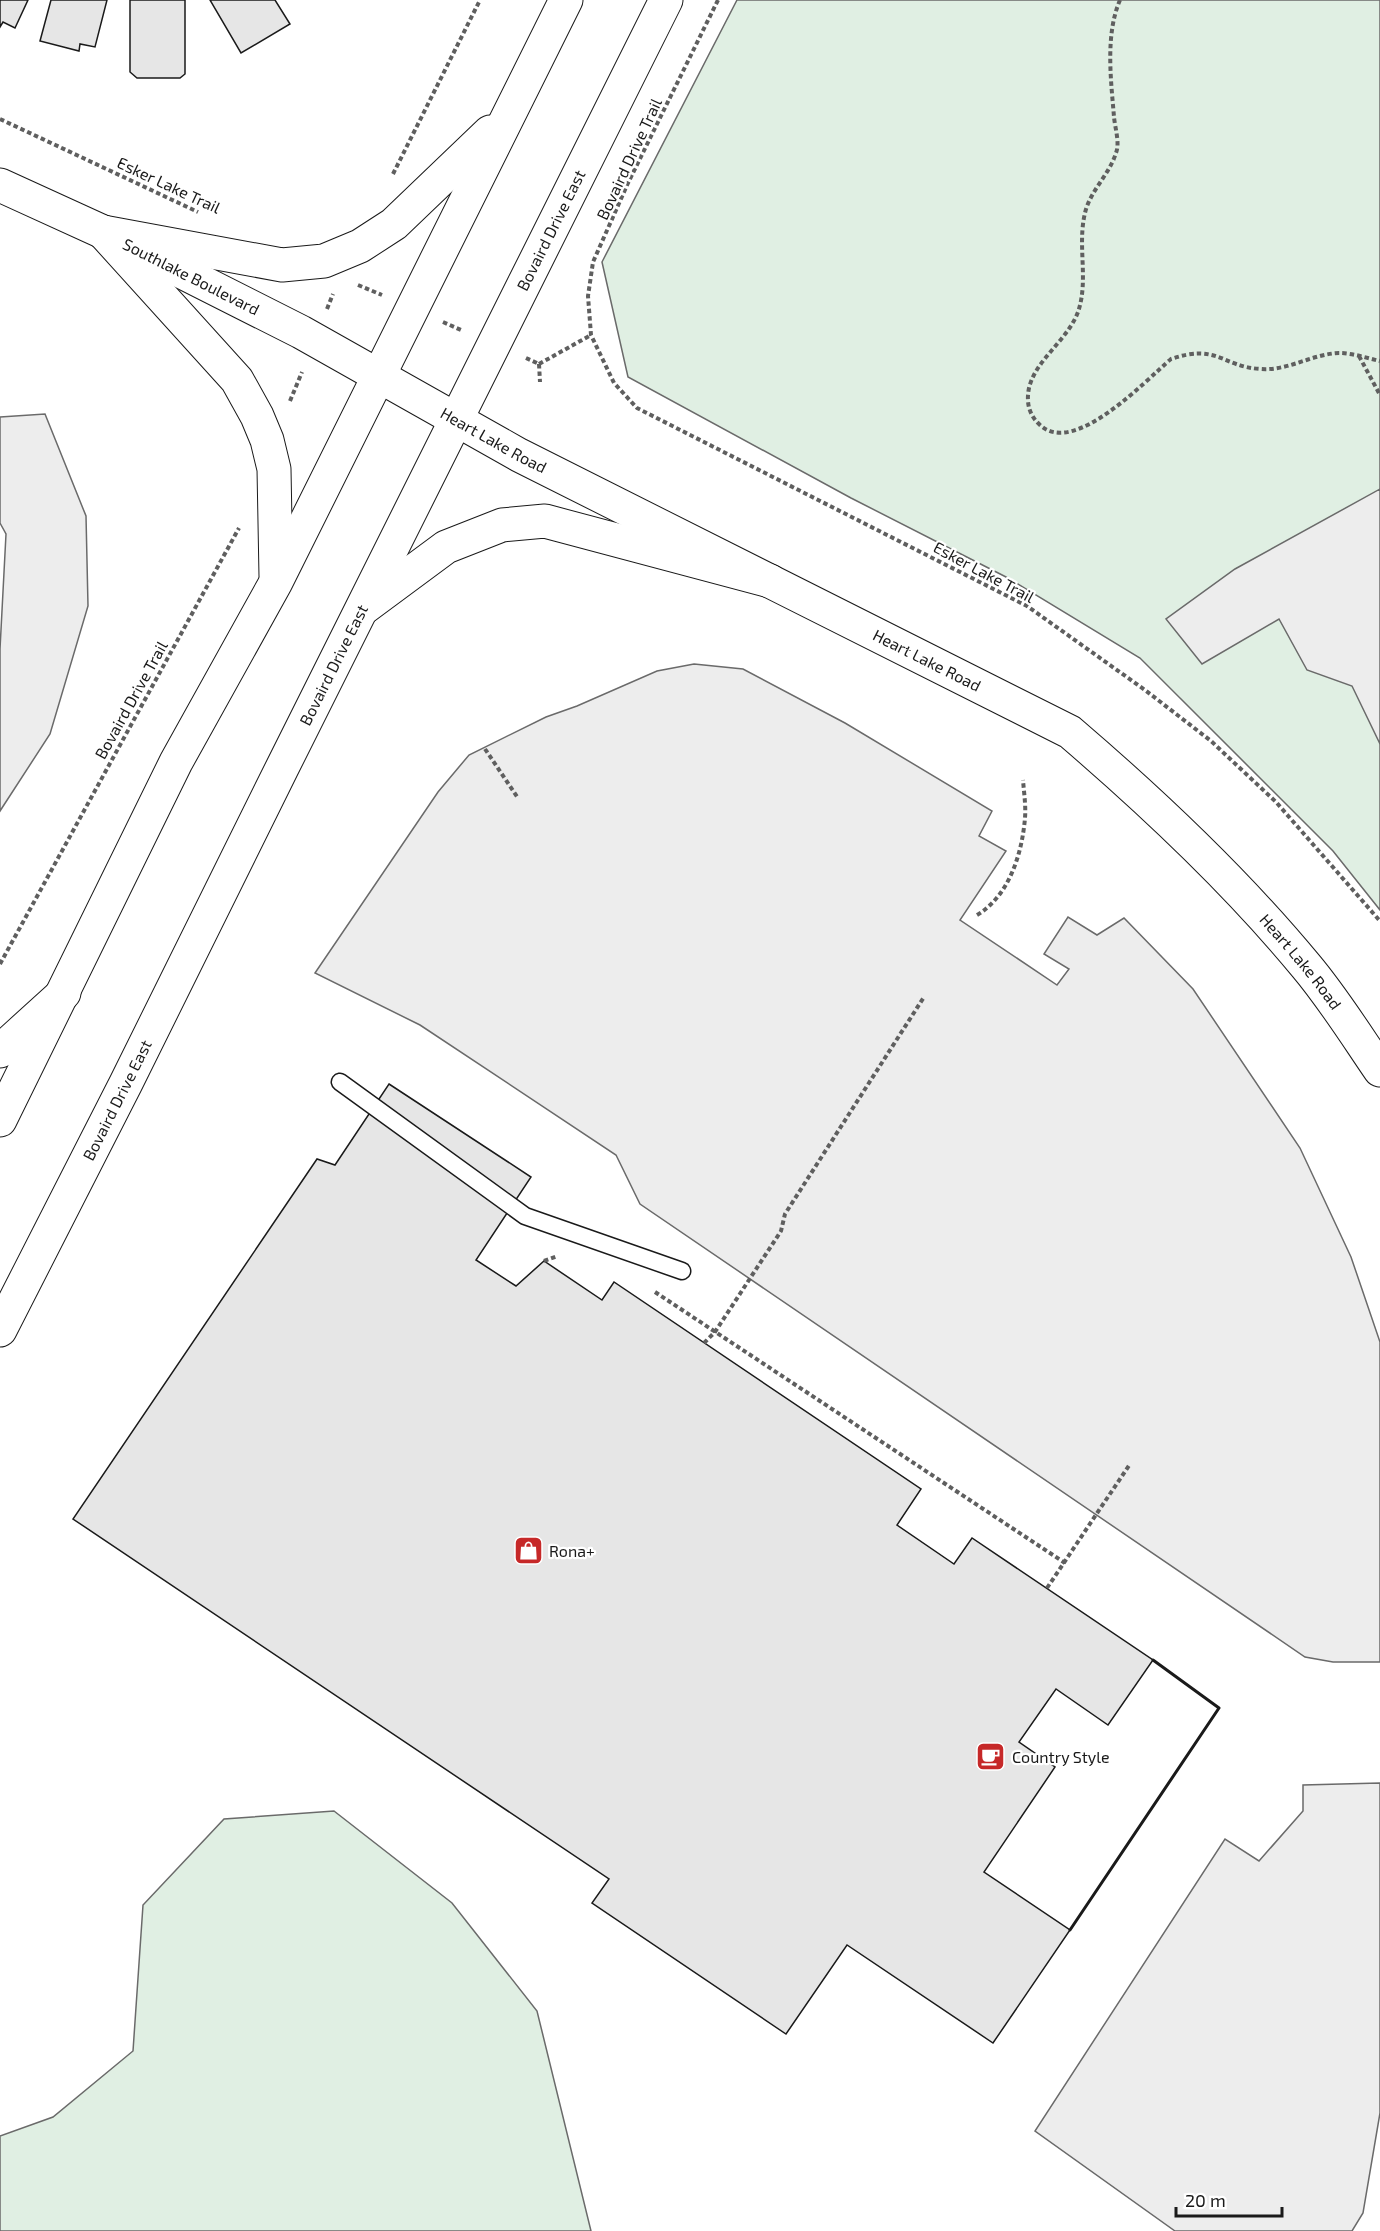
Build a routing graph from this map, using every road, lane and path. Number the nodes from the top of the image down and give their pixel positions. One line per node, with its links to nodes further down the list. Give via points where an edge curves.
1 (480, 0): 8 (path)
2 (566, 0): 6 (main road)
3 (666, 0): 18 (main road, Bovaird Drive East)
4 (718, 0): 12 (path, Bovaird Drive Trail, via 593,262 588,296)
5 (1120, 0): 13 (path, via 1115,12 1111,66 1118,150 1085,213 1084,275 1078,312 1029,387 1027,405 1033,419 1046,431 1077,431 1095,422 1171,358 1186,354 1216,354 1261,369 1340,353)
6 (509, 114): 11 (main road, via 394,224 360,246 324,261 282,265); 15 (main road)
7 (0, 119): 10 (path, Esker Lake Trail)
8 (392, 178)
9 (0, 185): 11 (main road, Southlake Boulevard)
10 (202, 214)
11 (103, 232): 15 (main road, Southlake Boulevard, via 301,332); 21 (main road, via 237,380 257,416 274,470)
12 (591, 335): 16 (path, via 539,364); 27 (path, Esker Lake Trail, via 614,383 637,408 1027,606 1145,690 1211,741 1276,802)
13 (1358, 356): 14 (path); 17 (path)
14 (1380, 361)
15 (378, 376): 18 (main road, Heart Lake Road); 21 (main road)
16 (540, 382)
17 (1380, 395)
18 (457, 420): 20 (main road, Heart Lake Road); 22 (main road, Bovaird Drive East)
19 (240, 519): 28 (path, Bovaird Drive Trail, via 218,567)
20 (770, 580): 22 (main road, via 544,521 502,525 446,547); 32 (main road, Heart Lake Road, via 1070,732 1212,861 1307,967)
21 (276, 582): 29 (main road, via 176,762)
22 (361, 610): 39 (main road, Bovaird Drive East)
23 (485, 749): 25 (path)
24 (1023, 780): 26 (path, via 1026,816 1020,851 999,897)
25 (518, 798)
26 (977, 915)
27 (1380, 921)
28 (0, 964)
29 (64, 993): 31 (main road); 34 (main road)
30 (924, 997): 40 (path, via 785,1214 781,1231)
31 (0, 1051)
32 (1380, 1070)
33 (340, 1082): 37 (lane, via 525,1216)
34 (0, 1120)
35 (565, 1254): 36 (path)
36 (544, 1261)
37 (682, 1271)
38 (646, 1286): 40 (path)
39 (0, 1330)
40 (716, 1332): 41 (path); 43 (path)
41 (704, 1343)
42 (1130, 1464): 43 (path)
43 (1065, 1563): 44 (path)
44 (1047, 1588)

